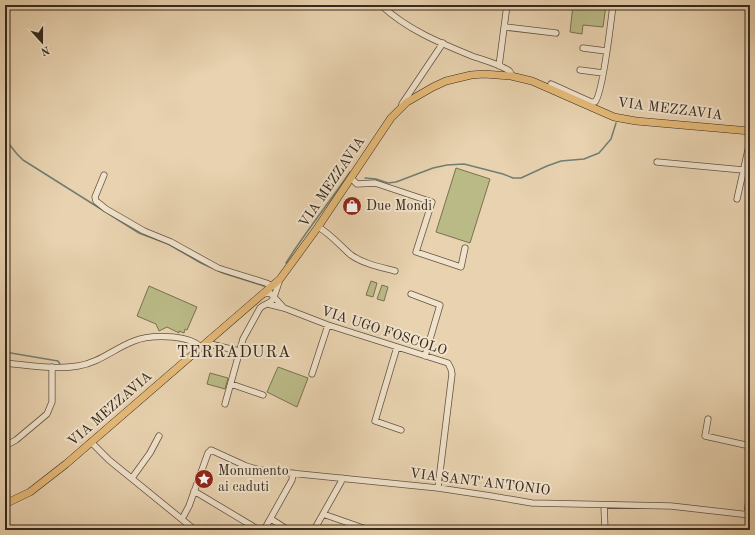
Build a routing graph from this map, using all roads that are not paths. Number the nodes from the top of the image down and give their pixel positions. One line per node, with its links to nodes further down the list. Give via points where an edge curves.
1 (381, 5): 6 (street, via 398,20)
2 (507, 5): 4 (street)
3 (613, 5): 8 (street)
4 (505, 27): 5 (street); 9 (street)
5 (556, 33)
6 (443, 43): 9 (street); 15 (street)
7 (583, 48): 8 (street)
8 (606, 51): 11 (street)
9 (499, 66): 12 (street, via 508,70)
10 (580, 70): 11 (street)
11 (603, 73): 14 (street, via 595,102)
12 (511, 76): 14 (main road, VIA MEZZAVIA); 15 (main road, VIA MEZZAVIA, via 484,74 459,77 420,93)
13 (551, 84): 14 (street)
14 (564, 92): 16 (main road, VIA MEZZAVIA, via 595,110 614,117)
15 (400, 109): 21 (main road, VIA MEZZAVIA, via 383,129)
16 (750, 131)
17 (750, 140): 19 (street)
18 (657, 162): 19 (street)
19 (743, 170): 22 (street)
20 (104, 175): 27 (street, via 95,197 106,209 144,232 171,242 218,268)
21 (350, 178): 23 (main road, VIA MEZZAVIA); 24 (street, via 357,184 375,183 432,202 416,252 461,267)
22 (736, 199)
23 (318, 227): 25 (street, via 350,254); 26 (main road, VIA MEZZAVIA)
24 (465, 248)
25 (395, 271)
26 (280, 279): 27 (main road, VIA MEZZAVIA); 30 (street)
27 (272, 286): 28 (main road, VIA MEZZAVIA)
28 (263, 294): 30 (street, via 270,293); 34 (main road, VIA MEZZAVIA)
29 (411, 294): 37 (street, via 440,305)
30 (274, 297): 31 (street); 32 (street)
31 (268, 304): 32 (street, VIA UGO FOSCOLO); 36 (street, via 260,308)
32 (284, 308): 33 (street, VIA UGO FOSCOLO)
33 (328, 325): 35 (street, VIA UGO FOSCOLO); 40 (street)
34 (204, 345): 36 (street); 39 (street, via 181,338 145,337 93,362 79,366); 47 (main road, VIA MEZZAVIA)
35 (397, 347): 37 (street, VIA UGO FOSCOLO); 45 (street, via 375,421)
36 (239, 351): 41 (street)
37 (424, 356): 53 (street, VIA UGO FOSCOLO, via 448,364 452,374)
38 (5, 363): 39 (street)
39 (52, 367): 48 (street, via 52,402 47,414)
40 (312, 374)
41 (231, 384): 42 (street); 43 (street)
42 (263, 395)
43 (225, 404)
44 (708, 418): 49 (street, via 705,436)
45 (401, 430)
46 (160, 436): 51 (street)
47 (91, 442): 51 (street); 56 (main road, VIA MEZZAVIA, via 30,492)
48 (5, 446)
49 (750, 446)
50 (293, 474): 52 (street, VIA SANT'ANTONIO); 54 (street, VIA SANT'ANTONIO, via 246,466 211,450); 61 (street)
51 (132, 478): 60 (street)
52 (342, 478): 53 (street, VIA SANT'ANTONIO); 58 (street)
53 (438, 488): 57 (street, VIA SANT'ANTONIO, via 532,503)
54 (194, 491): 60 (street); 63 (street)
55 (750, 491): 59 (street)
56 (5, 504)
57 (604, 505): 59 (street, VIA SANT'ANTONIO, via 671,506); 68 (street)
58 (323, 514): 66 (street); 67 (street)
59 (748, 514)
60 (182, 519): 62 (street)
61 (271, 519): 64 (street); 65 (street)
62 (195, 530)
63 (258, 530)
64 (264, 530)
65 (288, 530)
66 (314, 530)
67 (366, 530)
68 (605, 530)

